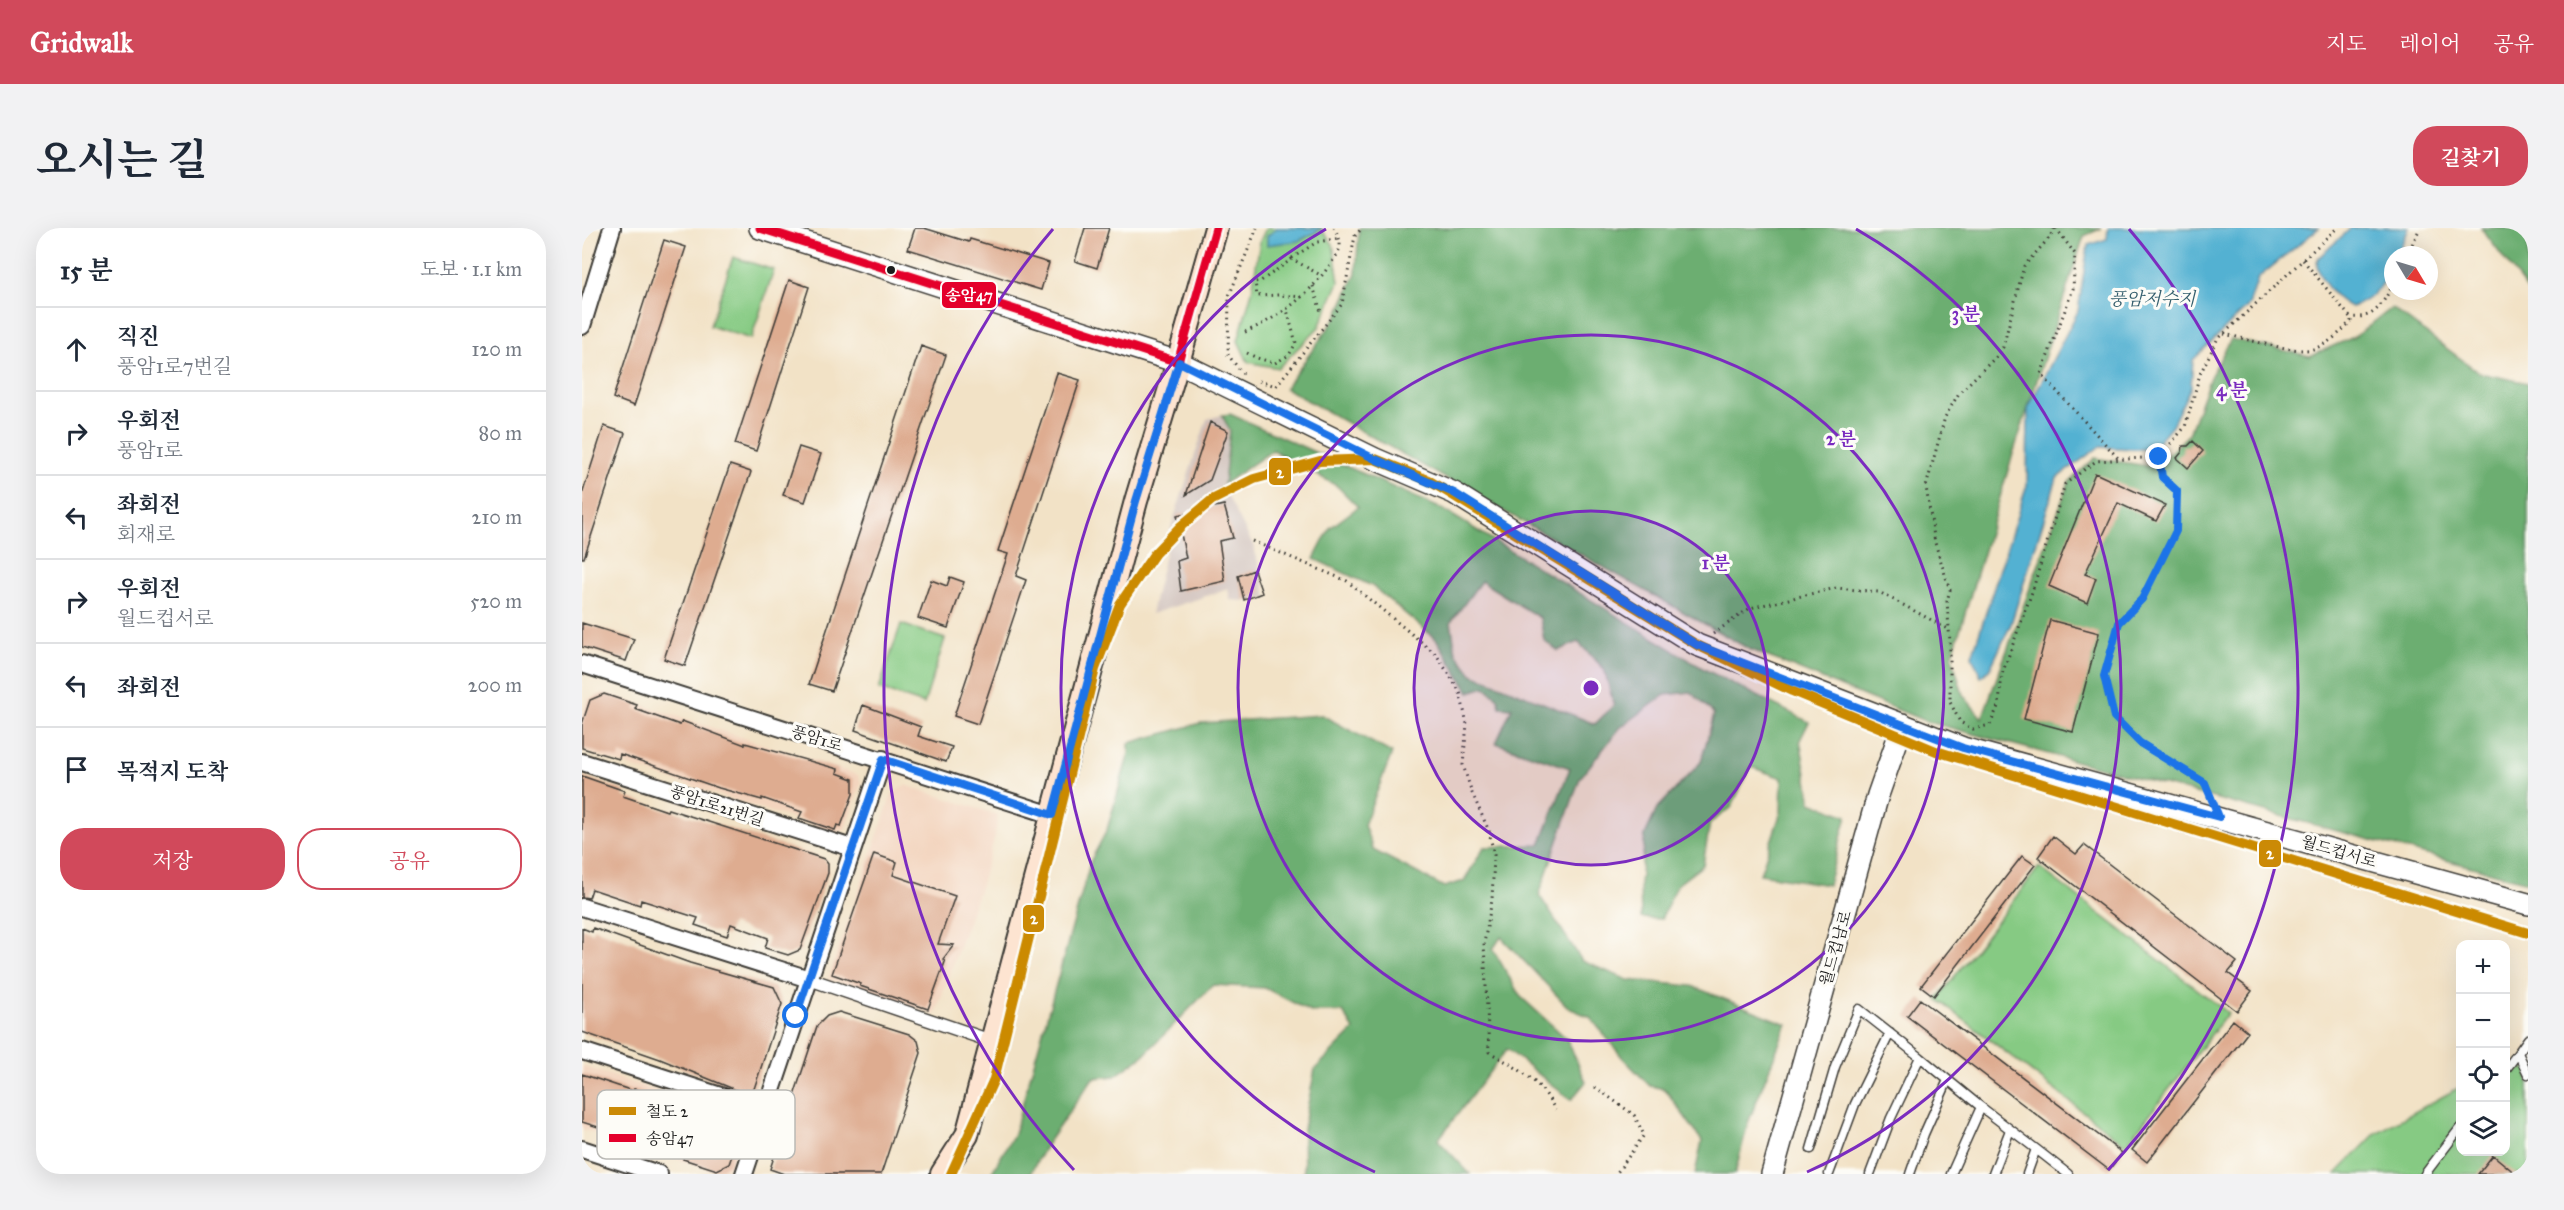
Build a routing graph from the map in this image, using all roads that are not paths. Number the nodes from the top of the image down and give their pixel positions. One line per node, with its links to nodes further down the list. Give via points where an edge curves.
1 (612, 228): 4 (street)
2 (760, 228): 5 (street, 월드컵서로)
3 (1216, 228): 5 (main road)
4 (582, 326)
5 (1179, 362): 7 (street, 월드컵서로, via 1375,459 1454,493 1697,645); 10 (main road, via 1136,501)
6 (582, 664): 8 (street, 풍암1로)
7 (1903, 724): 12 (street, 월드컵서로, via 1963,748); 40 (street, 월드컵남로, via 1878,795)
8 (883, 759): 10 (street, 풍암1로); 11 (street)
9 (582, 762): 11 (street, 풍암1로21번길)
10 (1052, 815): 17 (main road)
11 (852, 848): 14 (street)
12 (2528, 904)
13 (582, 907): 14 (street)
14 (809, 979): 17 (street); 25 (street)
15 (1890, 1033): 20 (lane); 30 (lane, via 1859,1009 1835,1067); 35 (lane, via 1855,1104)
16 (2528, 1039): 19 (lane)
17 (994, 1042): 39 (main road, via 968,1135)
18 (582, 1051): 24 (street)
19 (2518, 1053): 21 (lane); 22 (lane)
20 (1920, 1057): 23 (lane); 42 (lane)
21 (2510, 1063)
22 (2528, 1074)
23 (1947, 1080): 26 (lane); 43 (lane)
24 (702, 1090)
25 (771, 1090)
26 (1981, 1107): 27 (lane); 44 (lane)
27 (2010, 1130): 31 (lane); 45 (lane)
28 (2456, 1133): 47 (lane)
29 (582, 1149): 32 (street)
30 (1811, 1149)
31 (2036, 1149): 36 (lane); 46 (lane)
32 (597, 1154)
33 (613, 1159): 37 (street)
34 (749, 1159): 38 (street)
35 (1829, 1172): 41 (lane)
36 (2065, 1173)
37 (659, 1174)
38 (744, 1174)
39 (942, 1174)
40 (1772, 1174)
41 (1839, 1174)
42 (1870, 1174)
43 (1910, 1174)
44 (1951, 1174)
45 (1994, 1174)
46 (2027, 1174)
47 (2425, 1174)

